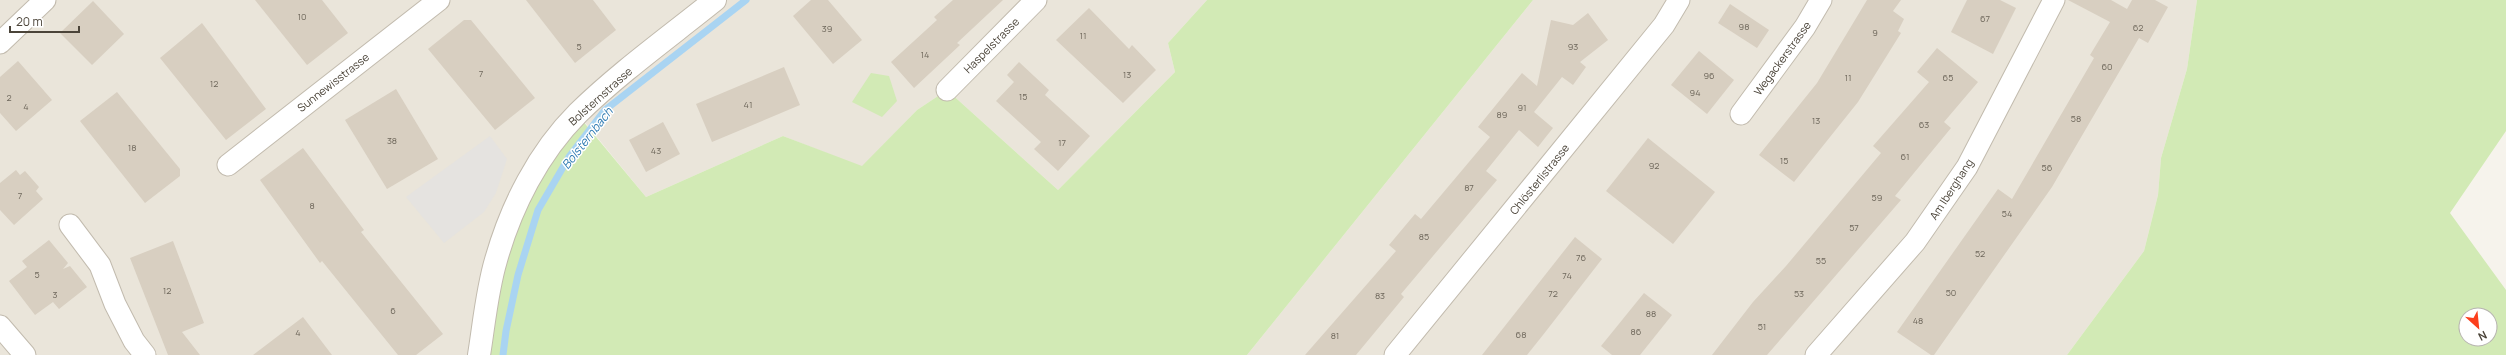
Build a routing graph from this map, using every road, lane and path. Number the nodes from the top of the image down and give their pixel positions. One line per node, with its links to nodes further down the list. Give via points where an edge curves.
1 (45, 0): 8 (street)
2 (439, 0): 11 (street, Sunnewisstrasse)
3 (715, 0): 16 (street, Bolsternstrasse, via 577,114 530,176 504,232 495,262)
4 (1036, 0): 9 (street, Haspelstrasse)
5 (1679, 0): 17 (street, Chlösterlistrasse, via 1664,25)
6 (1820, 0): 10 (street, Wegackerstrasse, via 1805,27)
7 (2054, 0): 18 (street, Am Iberghang, via 1968,167 1915,242)
8 (0, 43)
9 (947, 90)
10 (1741, 114)
11 (228, 165)
12 (70, 225): 15 (street, via 100,265 115,304 134,341)
13 (0, 326): 14 (street)
14 (25, 355)
15 (145, 355)
16 (479, 355)
17 (1395, 355)
18 (1816, 355)

